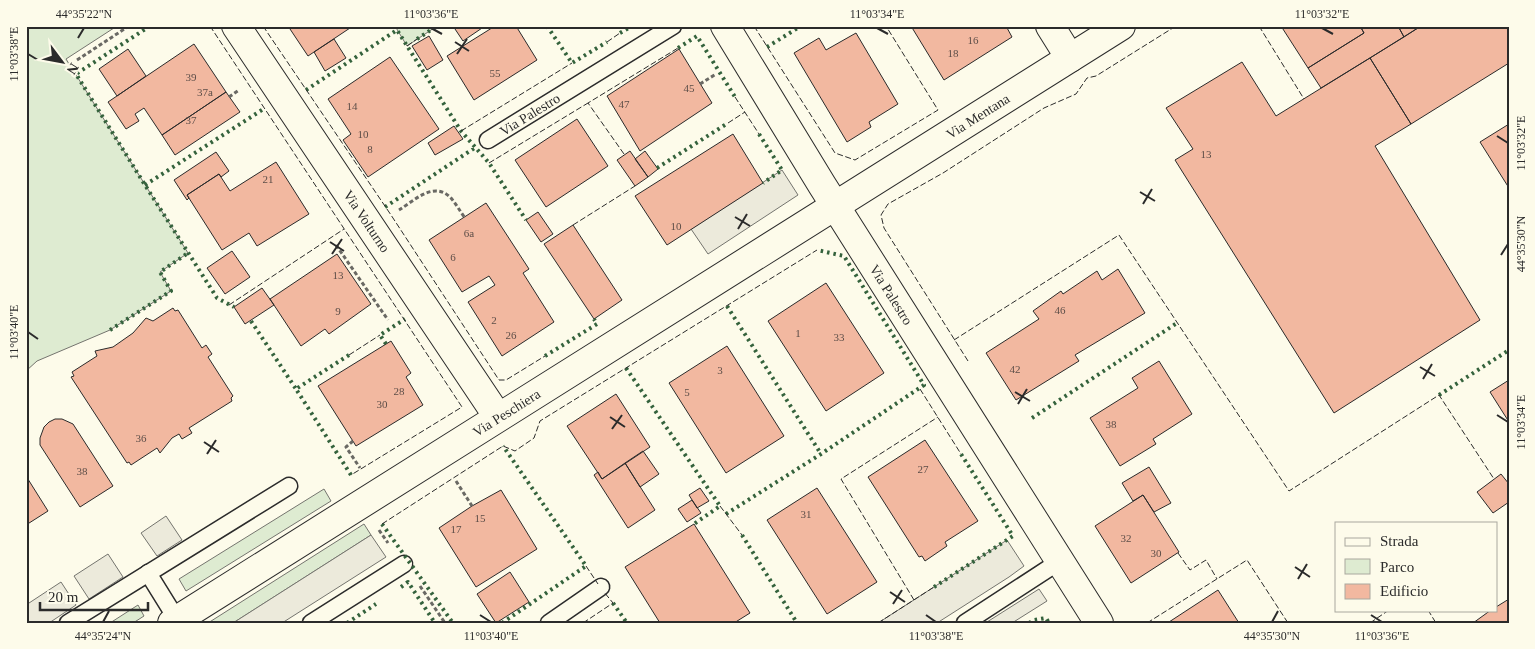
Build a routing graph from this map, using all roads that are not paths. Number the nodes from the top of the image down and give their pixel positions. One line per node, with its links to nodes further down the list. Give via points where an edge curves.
1 (236, 26): 9 (street, Via Volturno)
2 (673, 26): 7 (lane, Via Palestro)
3 (725, 26): 8 (street, Via Palestro)
4 (1050, 26): 6 (street)
5 (1121, 26): 6 (street, Via Mentana)
6 (1070, 58): 8 (street, Via Mentana)
7 (488, 140)
8 (836, 205): 9 (street, Via Peschiera); 11 (street, Via Palestro)
9 (498, 417): 15 (street, Via Peschiera)
10 (289, 486): 13 (lane)
11 (1060, 561): 19 (lane); 20 (street, Via Palestro)
12 (404, 564): 17 (lane)
13 (148, 573): 15 (lane, Via Peschiera); 16 (lane)
14 (601, 588): 18 (lane)
15 (176, 622)
16 (68, 623)
17 (311, 623)
18 (549, 623)
19 (965, 623)
20 (1099, 623)

